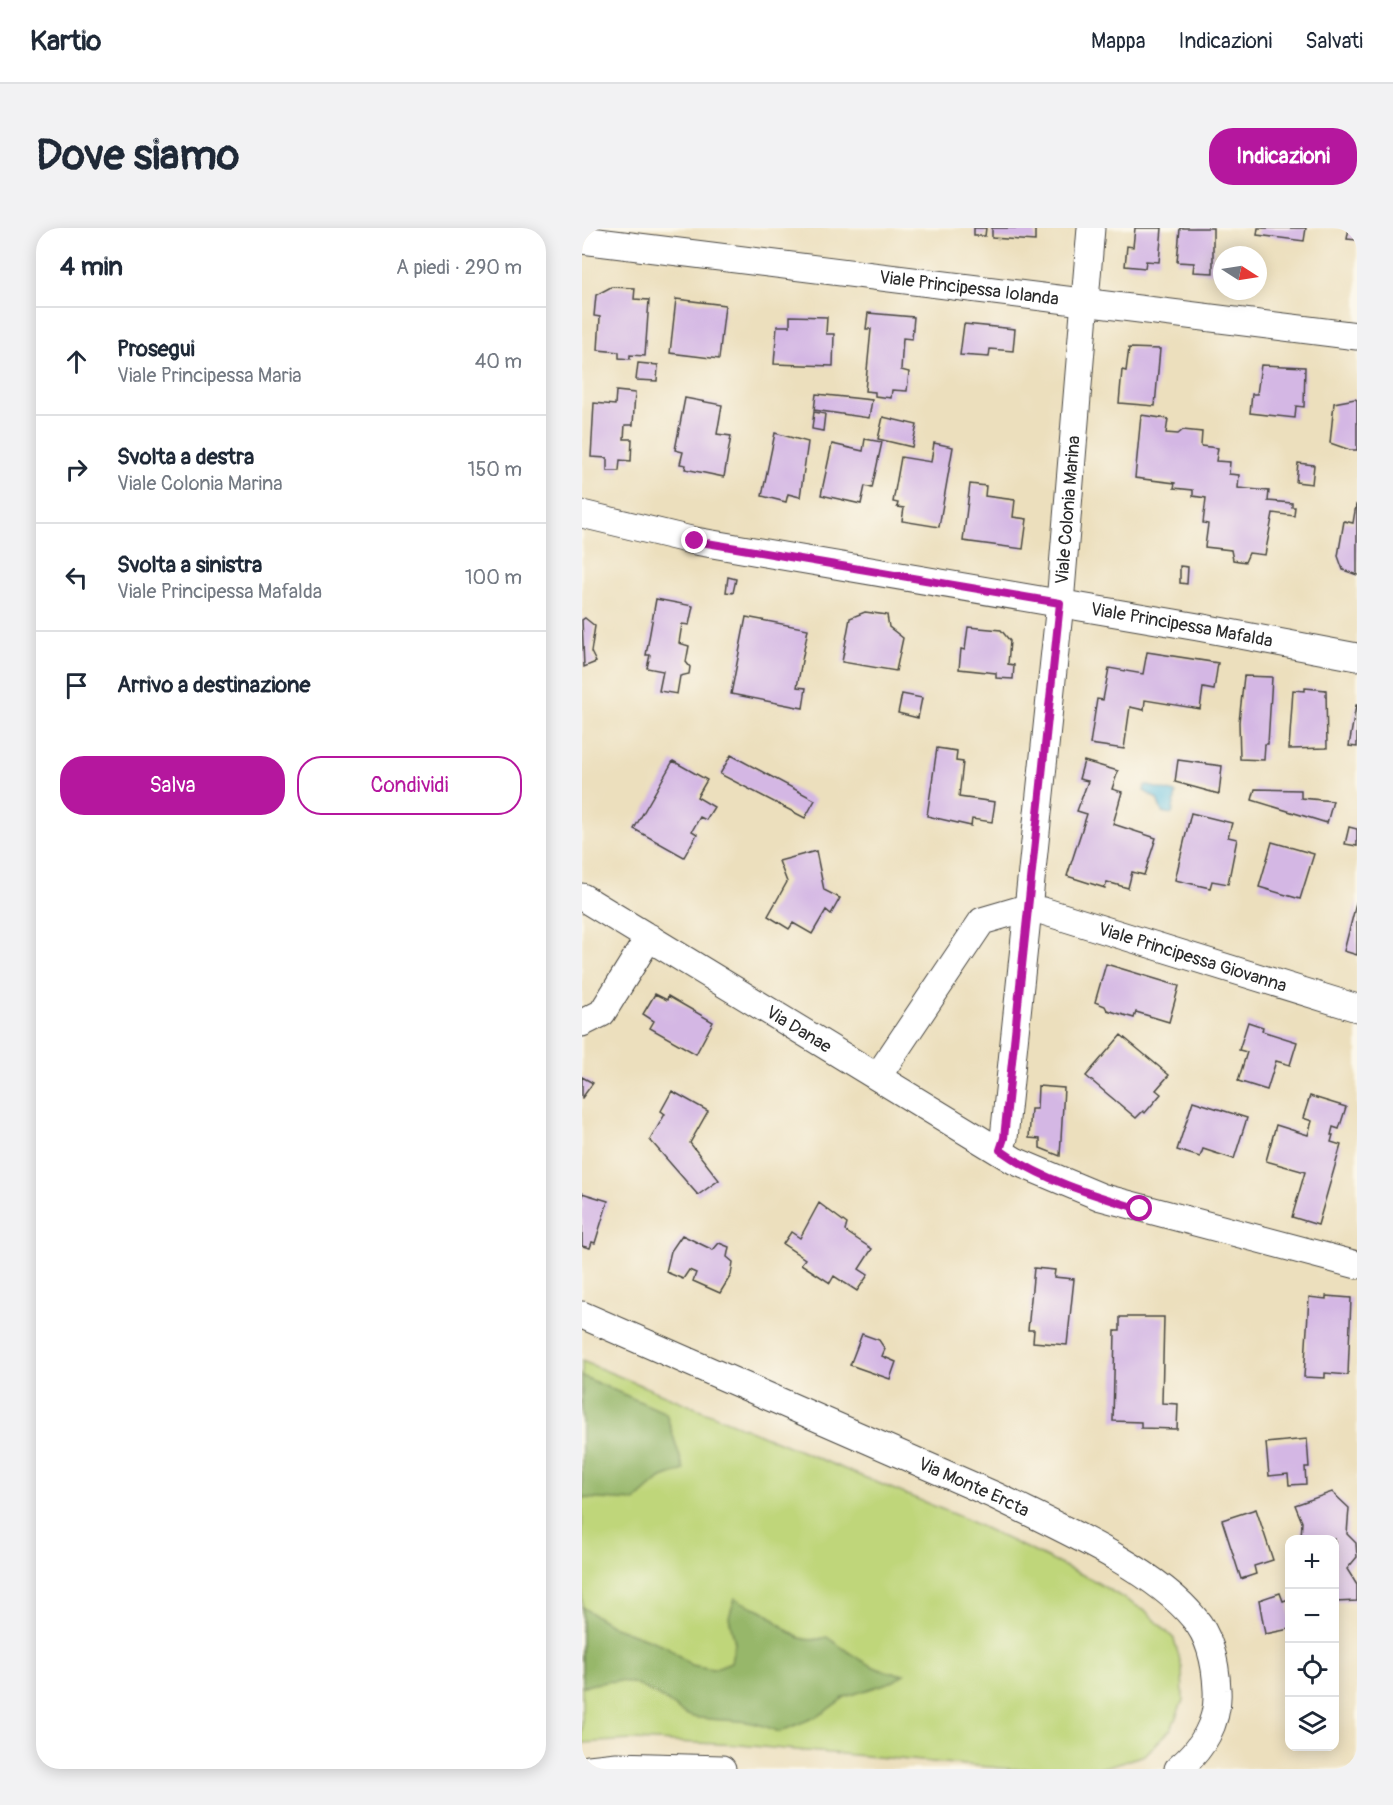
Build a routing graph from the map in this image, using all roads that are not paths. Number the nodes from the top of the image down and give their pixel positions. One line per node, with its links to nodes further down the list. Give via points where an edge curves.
1 (1091, 228): 3 (street, Viale Colonia Marina)
2 (582, 240): 3 (street, Viale Principessa Iolanda)
3 (1085, 304): 4 (street, Viale Principessa Iolanda); 6 (street, Viale Colonia Marina)
4 (1357, 336)
5 (582, 514): 6 (street, Viale Principessa Mafalda, via 695,541)
6 (1060, 603): 7 (street, Viale Principessa Mafalda); 9 (street, Viale Colonia Marina)
7 (1357, 657)
8 (582, 897): 10 (street, Via Danae)
9 (1029, 910): 11 (street, Viale Principessa Giovanna); 13 (street, via 982,921); 14 (street, Viale Colonia Marina, via 1004,1138)
10 (649, 937): 12 (street, via 602,1013); 13 (street, Via Danae)
11 (1357, 1008)
12 (582, 1023)
13 (879, 1076): 14 (street, Via Danae)
14 (1007, 1156): 15 (street, Via Danae, via 1101,1197)
15 (1357, 1265)
16 (582, 1315): 19 (street, Via Monte Ercta, via 996,1496 1158,1584 1195,1618 1208,1641 1216,1671 1218,1702 1209,1731 1193,1757)
17 (589, 1769): 18 (street)
18 (722, 1769)
19 (1178, 1769)

